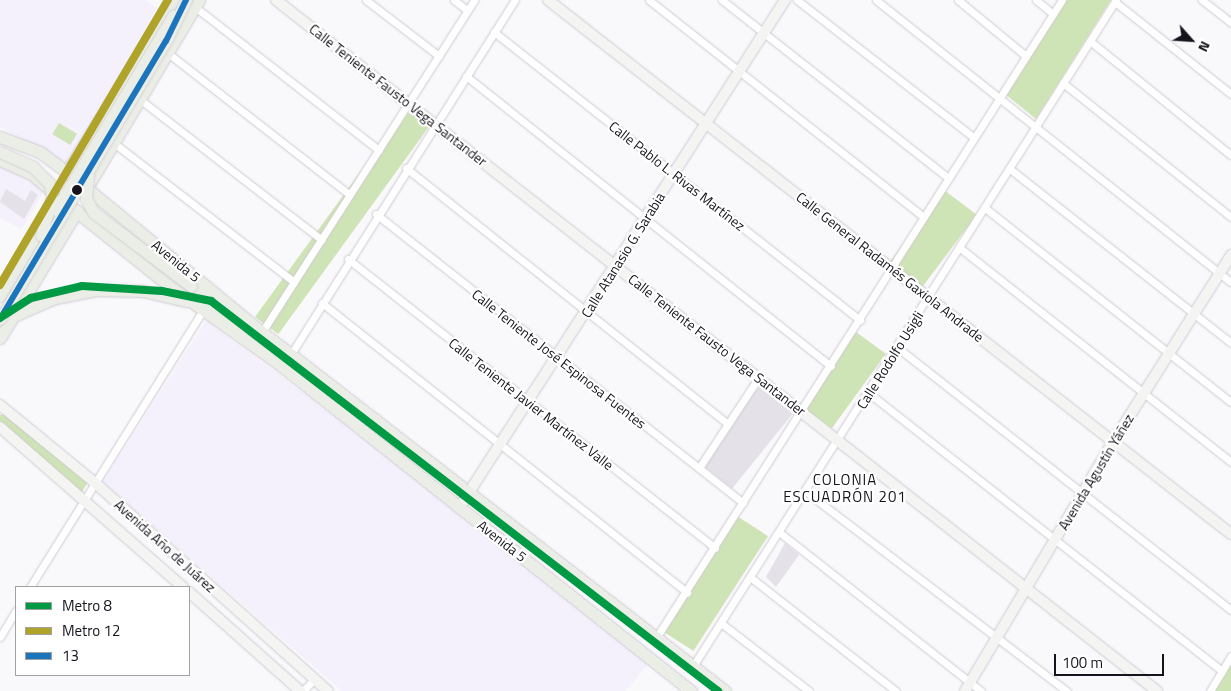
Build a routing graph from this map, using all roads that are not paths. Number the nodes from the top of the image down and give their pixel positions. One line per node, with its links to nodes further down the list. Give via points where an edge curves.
1 (174, 0): 40 (main road)
2 (276, 0): 34 (street, Calle Teniente Fausto Vega Santander)
3 (366, 0): 26 (street)
4 (454, 0): 19 (street)
5 (474, 0): 19 (street)
6 (515, 0): 22 (street)
7 (548, 0): 35 (street, Calle General Radamés Gaxiola Andrade)
8 (649, 0): 28 (street)
9 (722, 0): 23 (street)
10 (785, 0): 23 (street, Calle Atanasio G. Sarabia)
11 (797, 0): 39 (street)
12 (876, 0): 32 (street)
13 (958, 0): 27 (street)
14 (1036, 0): 20 (street)
15 (1062, 0): 20 (street)
16 (1202, 0): 21 (street)
17 (1116, 1): 24 (street, Calle Rodolfo Usigli); 31 (street)
18 (193, 2): 25 (main road); 42 (street); 46 (main road, bridge); 61 (main road, bridge, via 173,16)
19 (467, 10): 26 (street)
20 (1053, 14): 27 (street)
21 (1231, 23)
22 (494, 32): 29 (street); 50 (street, Calle Pablo L. Rivas Martínez)
23 (764, 33): 28 (street, Calle Atanasio G. Sarabia); 51 (street)
24 (1090, 41): 30 (street, Calle Rodolfo Usigli); 44 (street)
25 (169, 54): 33 (main road); 53 (street)
26 (439, 56): 34 (street)
27 (1026, 56): 32 (street)
28 (739, 71): 35 (street, Calle Atanasio G. Sarabia); 59 (street)
29 (466, 76): 36 (street); 60 (street)
30 (1064, 84): 37 (street, Calle Rodolfo Usigli); 58 (street)
31 (1231, 94)
32 (1000, 97): 37 (street); 39 (street)
33 (142, 101): 41 (main road); 62 (street)
34 (409, 105): 36 (street, Calle Teniente Fausto Vega Santander); 42 (street)
35 (706, 123): 50 (street, Calle Atanasio G. Sarabia); 69 (street, Calle General Radamés Gaxiola Andrade)
36 (435, 124): 47 (street); 68 (street, Calle Teniente Fausto Vega Santander)
37 (1037, 126): 48 (street, Calle Rodolfo Usigli); 70 (street)
38 (0, 137): 49 (main road, Avenida 5, via 40,152)
39 (974, 138): 51 (street)
40 (85, 143): 41 (main road, via 98,157); 49 (main road)
41 (112, 149): 52 (main road); 71 (street)
42 (379, 150): 53 (street)
43 (0, 152): 61 (main road, bridge, via 32,166 50,184 52,197)
44 (1231, 155)
45 (0, 160): 54 (main road, Avenida 5, via 32,174)
46 (92, 164): 80 (main road, bridge); 85 (main road, bridge, via 86,191 93,212 192,286 239,325)
47 (406, 168): 57 (street); 77 (street)
48 (1010, 169): 55 (street, Calle Rodolfo Usigli); 78 (street)
49 (67, 172): 52 (main road, Avenida 5)
50 (674, 174): 60 (street, Calle Atanasio G. Sarabia); 81 (street, Calle Pablo L. Rivas Martínez)
51 (948, 178): 59 (street)
52 (86, 189): 82 (main road, Avenida 5)
53 (350, 195): 62 (street)
54 (59, 197): 56 (main road, Avenida 5); 63 (main road)
55 (985, 208): 64 (street, Calle Rodolfo Usigli); 87 (street)
56 (76, 211): 66 (main road); 76 (main road, Avenida 5)
57 (376, 214): 67 (street); 89 (street, Calle Teniente José Espinosa Fuentes)
58 (1231, 217)
59 (924, 218): 69 (street)
60 (645, 220): 68 (street, Calle Atanasio G. Sarabia); 90 (street)
61 (41, 235): 74 (main road)
62 (322, 240): 71 (street)
63 (30, 247): 66 (main road, via 43,245); 74 (main road)
64 (960, 248): 73 (street, Calle Rodolfo Usigli); 92 (street)
65 (1231, 255): 70 (street, Avenida Agustín Yáñez)
66 (50, 257): 79 (main road)
67 (348, 259): 75 (street); 94 (street, Calle Teniente Javier Martínez Valle)
68 (616, 266): 77 (street, Calle Atanasio G. Sarabia); 91 (street, Calle Teniente Fausto Vega Santander)
69 (891, 268): 73 (street, Calle General Radamés Gaxiola Andrade); 81 (street)
70 (1220, 273): 72 (street); 78 (street, Avenida Agustín Yáñez)
71 (294, 282): 82 (street)
72 (1231, 282)
73 (930, 297): 86 (street, Calle Rodolfo Usigli); 101 (street, Calle General Radamés Gaxiola Andrade)
74 (2, 300)
75 (322, 303): 88 (street); 102 (street)
76 (203, 308): 79 (main road, via 158,294 112,289 62,296); 85 (main road, Avenida 5); 105 (street)
77 (586, 313): 89 (street, Calle Atanasio G. Sarabia); 98 (street)
78 (1193, 314): 84 (street); 87 (street, Avenida Agustín Yáñez)
79 (16, 315): 83 (main road)
80 (0, 319)
81 (860, 320): 90 (street)
82 (262, 332): 88 (main road, Avenida 5)
83 (0, 338)
84 (1231, 343)
85 (257, 347): 111 (main road, Avenida 5)
86 (898, 348): 93 (street, Calle Rodolfo Usigli); 108 (street)
87 (1168, 353): 92 (street, Avenida Agustín Yáñez); 95 (street)
88 (291, 354): 107 (main road, Avenida 5)
89 (557, 358): 94 (street, Calle Atanasio G. Sarabia); 104 (street, Calle Teniente José Espinosa Fuentes)
90 (831, 366): 97 (street)
91 (759, 377): 97 (street, Calle Teniente Fausto Vega Santander); 98 (street)
92 (1144, 392): 101 (street, Avenida Agustín Yáñez); 103 (street)
93 (870, 394): 100 (street, Calle Rodolfo Usigli); 115 (street)
94 (529, 402): 102 (street, Calle Atanasio G. Sarabia); 117 (street, Calle Teniente Javier Martínez Valle)
95 (1231, 402)
96 (0, 405): 105 (street, Avenida Año de Juárez)
97 (802, 412): 100 (street, Calle Teniente Fausto Vega Santander); 110 (street)
98 (728, 424): 104 (street)
99 (0, 427): 109 (street, Avenida Año de Juárez)
100 (838, 441): 106 (street, Calle Rodolfo Usigli); 121 (street, Calle Teniente Fausto Vega Santander)
101 (1113, 442): 108 (street, Avenida Agustín Yáñez); 114 (street, Calle General Radamés Gaxiola Andrade)
102 (501, 447): 107 (street, Calle Atanasio G. Sarabia); 122 (street)
103 (1231, 462)
104 (699, 468): 110 (street, Calle Teniente José Espinosa Fuentes)
105 (93, 481): 109 (street); 112 (street, Avenida Año de Juárez)
106 (805, 490): 113 (street, Calle Rodolfo Usigli); 128 (street)
107 (469, 492): 111 (street, Calle Atanasio G. Sarabia); 129 (main road, Avenida 5)
108 (1082, 494): 115 (street, Avenida Agustín Yáñez); 124 (street)
109 (84, 497): 116 (street, Avenida Año de Juárez); 119 (street)
110 (743, 503): 117 (street)
111 (459, 508): 137 (main road, Avenida 5)
112 (146, 530): 116 (street); 133 (street, Avenida Año de Juárez)
113 (779, 532): 118 (street, Calle Rodolfo Usigli); 134 (street)
114 (1231, 534)
115 (1055, 540): 121 (street, Avenida Agustín Yáñez); 132 (street)
116 (134, 543): 120 (street, Avenida Año de Juárez)
117 (715, 548): 122 (street)
118 (750, 577): 126 (street, Calle Rodolfo Usigli); 140 (street)
119 (31, 586)
120 (182, 586)
121 (1026, 588): 128 (street, Avenida Agustín Yáñez); 143 (street, Calle Teniente Fausto Vega Santander)
122 (686, 592): 129 (street)
123 (190, 593): 135 (street, Avenida Año de Juárez)
124 (1231, 610)
125 (15, 612): 127 (street)
126 (721, 623): 131 (street, Calle Rodolfo Usigli); 139 (street)
127 (0, 637)
128 (998, 637): 134 (street, Avenida Agustín Yáñez); 142 (street)
129 (656, 638): 131 (main road, Avenida 5)
130 (1231, 656): 132 (street)
131 (693, 666): 138 (main road, Avenida 5)
132 (1222, 671): 144 (street)
133 (314, 679): 135 (street); 136 (street, Avenida Año de Juárez)
134 (967, 687): 141 (street)
135 (301, 691)
136 (328, 691)
137 (691, 691)
138 (725, 691)
139 (809, 691)
140 (896, 691)
141 (981, 691)
142 (1067, 691)
143 (1157, 691)
144 (1210, 691)

